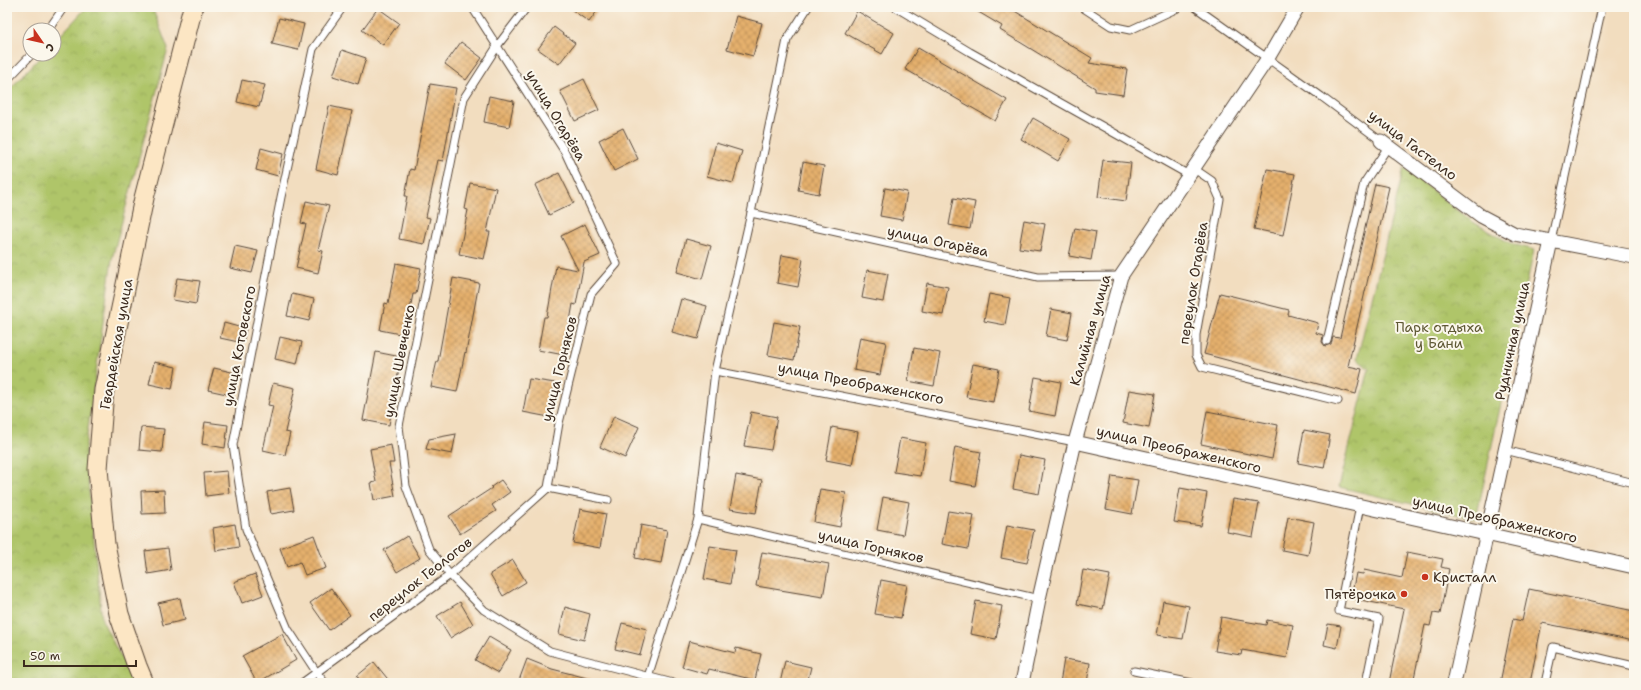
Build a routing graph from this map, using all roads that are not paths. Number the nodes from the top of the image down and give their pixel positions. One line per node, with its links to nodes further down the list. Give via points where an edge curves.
1 (64, 7): 13 (lane)
2 (193, 7): 43 (main road, Гвардейская улица, via 144,198 104,390 98,470 105,544 119,614)
3 (343, 7): 41 (lane, улица Котовского, via 313,49 281,197 233,445 246,529 288,629)
4 (472, 7): 14 (lane, улица Огарёва)
5 (527, 7): 14 (lane, улица Шевченко)
6 (808, 7): 20 (lane, via 787,40)
7 (894, 7): 19 (lane, переулок Огарёва, via 970,52)
8 (1082, 7): 9 (lane, via 1111,26 1130,30)
9 (1180, 7)
10 (1195, 7): 15 (lane, улица Гастелло)
11 (1298, 7): 15 (street, Калийная улица)
12 (1602, 7): 21 (lane, Рудничная улица)
13 (54, 22)
14 (498, 45): 23 (lane, улица Огарёва, via 565,152); 37 (lane, улица Шевченко, via 464,98 399,426 406,486 429,549)
15 (1268, 58): 18 (lane, улица Гастелло); 19 (street, Калийная улица)
16 (24, 62): 17 (lane)
17 (7, 80)
18 (1385, 144): 21 (street, улица Гастелло, via 1481,216 1515,234); 25 (lane, via 1364,183)
19 (1191, 172): 24 (street, Калийная улица); 27 (lane, переулок Огарёва, via 1212,181 1220,199 1196,335 1196,354 1202,367)
20 (751, 213): 24 (lane, улица Огарёва, via 1038,277); 26 (lane)
21 (1551, 241): 22 (street, улица Гастелло); 29 (street, Рудничная улица)
22 (1634, 257)
23 (617, 264): 31 (lane, улица Горняков, via 591,294 559,423)
24 (1121, 276): 28 (street, Калийная улица)
25 (1327, 341)
26 (715, 371): 28 (lane, улица Преображенского); 34 (lane)
27 (1338, 401)
28 (1075, 442): 33 (street, улица Преображенского); 38 (street, Калийная улица)
29 (1505, 450): 30 (lane); 35 (street, Рудничная улица)
30 (1634, 483)
31 (548, 488): 32 (lane); 37 (lane, переулок Геологов)
32 (608, 500)
33 (1360, 506): 35 (street, улица Преображенского); 49 (lane, via 1339,611 1379,619)
34 (698, 519): 38 (lane, улица Горняков); 42 (lane)
35 (1486, 534): 36 (street, улица Преображенского); 50 (street, Рудничная улица)
36 (1634, 567)
37 (450, 575): 41 (lane, переулок Геологов); 42 (lane, улица Шевченко, via 484,610 550,651)
38 (1039, 599): 47 (street, Калийная улица)
39 (1634, 666): 51 (lane, via 1553,647)
40 (1134, 671): 48 (lane)
41 (317, 673): 44 (lane, переулок Геологов); 45 (lane, улица Котовского)
42 (647, 680): 46 (lane, улица Шевченко)
43 (144, 683)
44 (302, 683)
45 (325, 683)
46 (672, 683)
47 (1022, 683)
48 (1192, 683)
49 (1366, 683)
50 (1454, 683)
51 (1545, 683)

